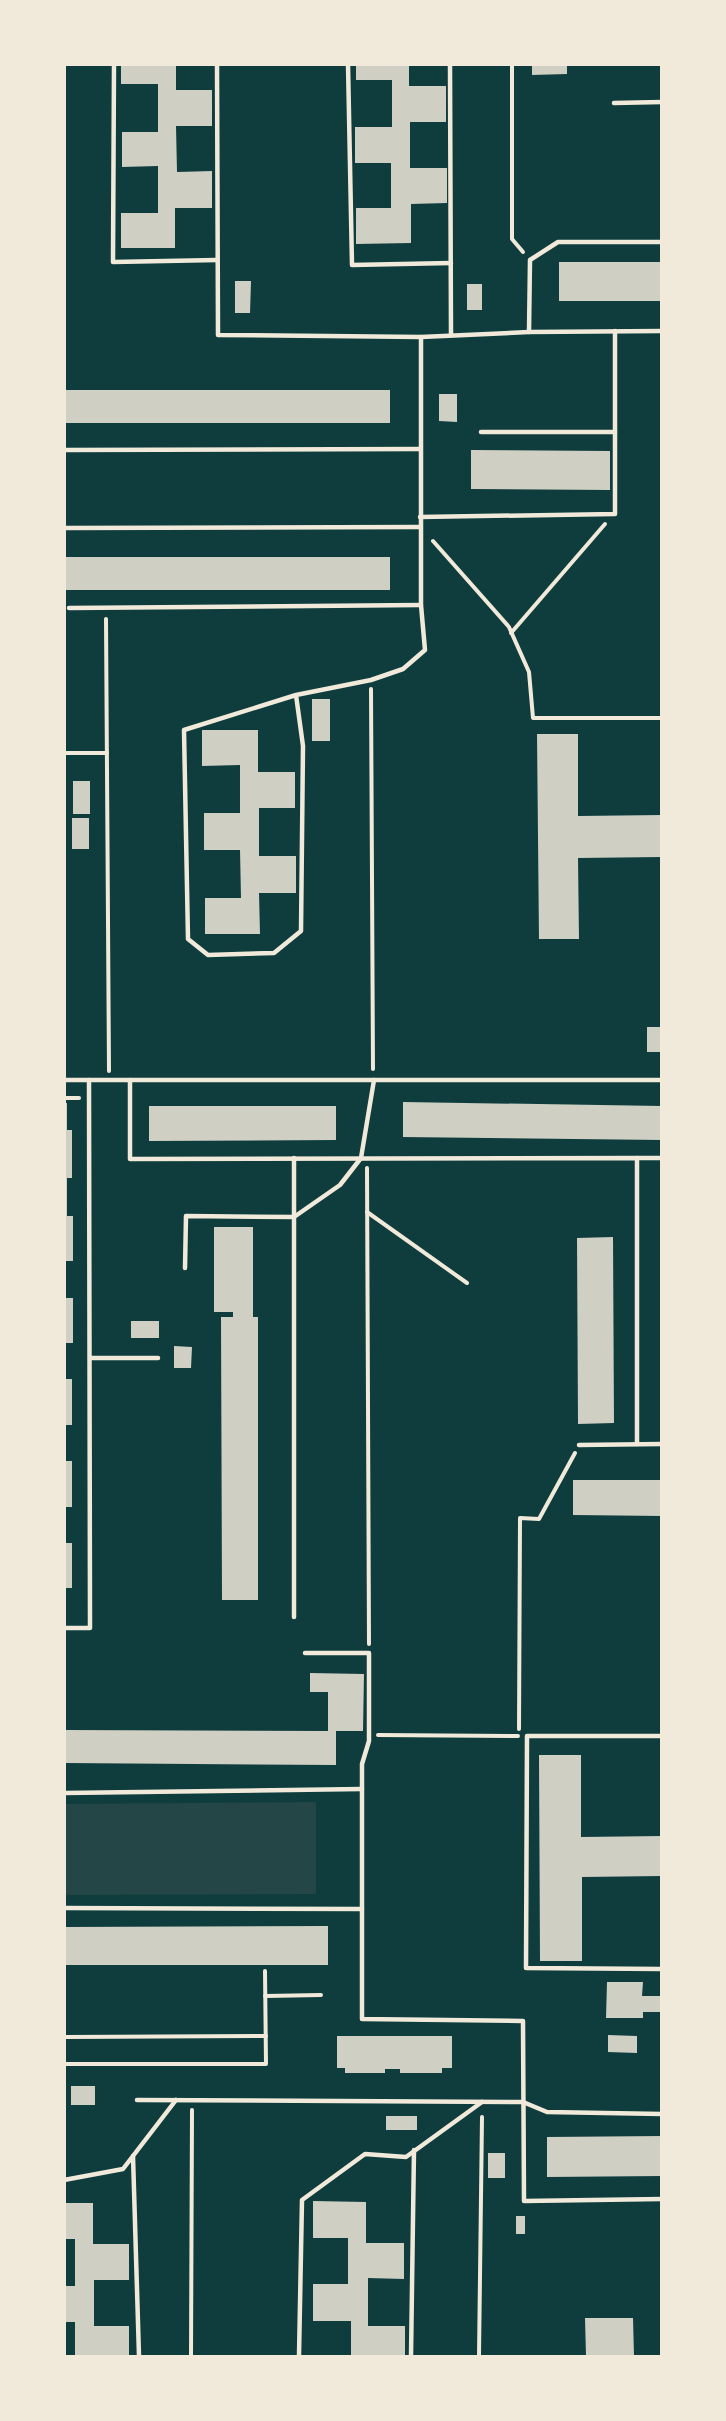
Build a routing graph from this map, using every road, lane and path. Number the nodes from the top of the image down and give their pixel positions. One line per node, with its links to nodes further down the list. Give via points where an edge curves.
1 (114, 64): 9 (lane, via 112,262)
2 (217, 64): 9 (lane)
3 (348, 64): 11 (lane, via 352,265)
4 (450, 64): 11 (lane)
5 (512, 64): 10 (path, via 512,239)
6 (662, 102): 7 (lane)
7 (614, 103)
8 (662, 242): 10 (lane, via 558,242)
9 (218, 260): 16 (lane, via 218,335)
10 (530, 260): 14 (lane)
11 (451, 263): 15 (lane)
12 (615, 331): 13 (lane); 14 (lane); 18 (lane)
13 (662, 331)
14 (529, 332): 15 (lane)
15 (451, 335): 16 (lane)
16 (421, 337): 19 (lane)
17 (481, 432): 18 (lane)
18 (615, 432): 21 (lane)
19 (420, 449): 20 (lane); 22 (lane)
20 (64, 450)
21 (615, 514): 22 (lane); 28 (path)
22 (420, 517): 23 (lane)
23 (420, 527): 24 (lane); 25 (lane); 28 (path)
24 (64, 528)
25 (421, 605): 27 (lane); 29 (lane, via 425,650 403,669)
26 (69, 608): 27 (lane)
27 (106, 608): 33 (path)
28 (512, 633): 31 (path, via 529,672 532,718)
29 (371, 680): 30 (lane); 38 (path)
30 (296, 695): 30 (lane, via 183,730 188,939 208,955 274,953 301,932 303,746)
31 (662, 718)
32 (64, 753): 33 (path)
33 (107, 753): 36 (path)
34 (64, 1080): 35 (lane)
35 (89, 1080): 36 (lane); 49 (lane)
36 (109, 1080): 37 (lane)
37 (130, 1080): 38 (lane); 40 (lane, via 130,1159)
38 (374, 1080): 39 (lane); 41 (lane)
39 (662, 1080)
40 (294, 1158): 41 (lane); 46 (lane)
41 (361, 1158): 42 (lane); 46 (lane, via 340,1185)
42 (367, 1158): 43 (lane); 45 (path)
43 (637, 1158): 44 (lane); 51 (lane)
44 (662, 1158)
45 (367, 1212): 48 (path); 57 (path)
46 (294, 1217): 47 (lane, via 186,1216); 54 (lane)
47 (185, 1268)
48 (467, 1283)
49 (90, 1358): 50 (lane); 55 (lane, via 90,1628)
50 (158, 1358)
51 (638, 1444): 52 (lane); 53 (lane)
52 (662, 1444)
53 (579, 1445): 59 (path, via 539,1519 520,1518)
54 (294, 1617)
55 (64, 1628)
56 (305, 1653): 57 (lane)
57 (369, 1653): 58 (lane)
58 (369, 1735): 59 (path); 62 (lane, via 362,1764)
59 (519, 1736): 60 (path)
60 (527, 1736): 61 (lane); 66 (lane, via 526,1968)
61 (662, 1736)
62 (362, 1789): 63 (lane); 65 (lane)
63 (64, 1793)
64 (64, 1908): 65 (lane)
65 (362, 1909): 77 (lane, via 362,2019 523,2021)
66 (662, 1969)
67 (265, 1971): 69 (path)
68 (321, 1995): 69 (path)
69 (265, 1996): 70 (path)
70 (266, 2036): 71 (path); 72 (path, via 266,2064)
71 (64, 2037)
72 (64, 2064)
73 (137, 2100): 74 (lane)
74 (176, 2100): 75 (lane); 80 (lane)
75 (192, 2100): 76 (lane); 84 (path)
76 (482, 2102): 77 (lane); 79 (lane); 87 (path)
77 (523, 2102): 78 (lane, via 547,2112); 82 (lane, via 524,2201)
78 (662, 2114)
79 (414, 2150): 85 (lane, via 406,2157 365,2154 302,2200); 86 (lane)
80 (133, 2156): 81 (lane, via 123,2169); 83 (lane)
81 (64, 2180)
82 (662, 2199)
83 (139, 2356)
84 (191, 2356)
85 (299, 2356)
86 (411, 2356)
87 (479, 2356)

